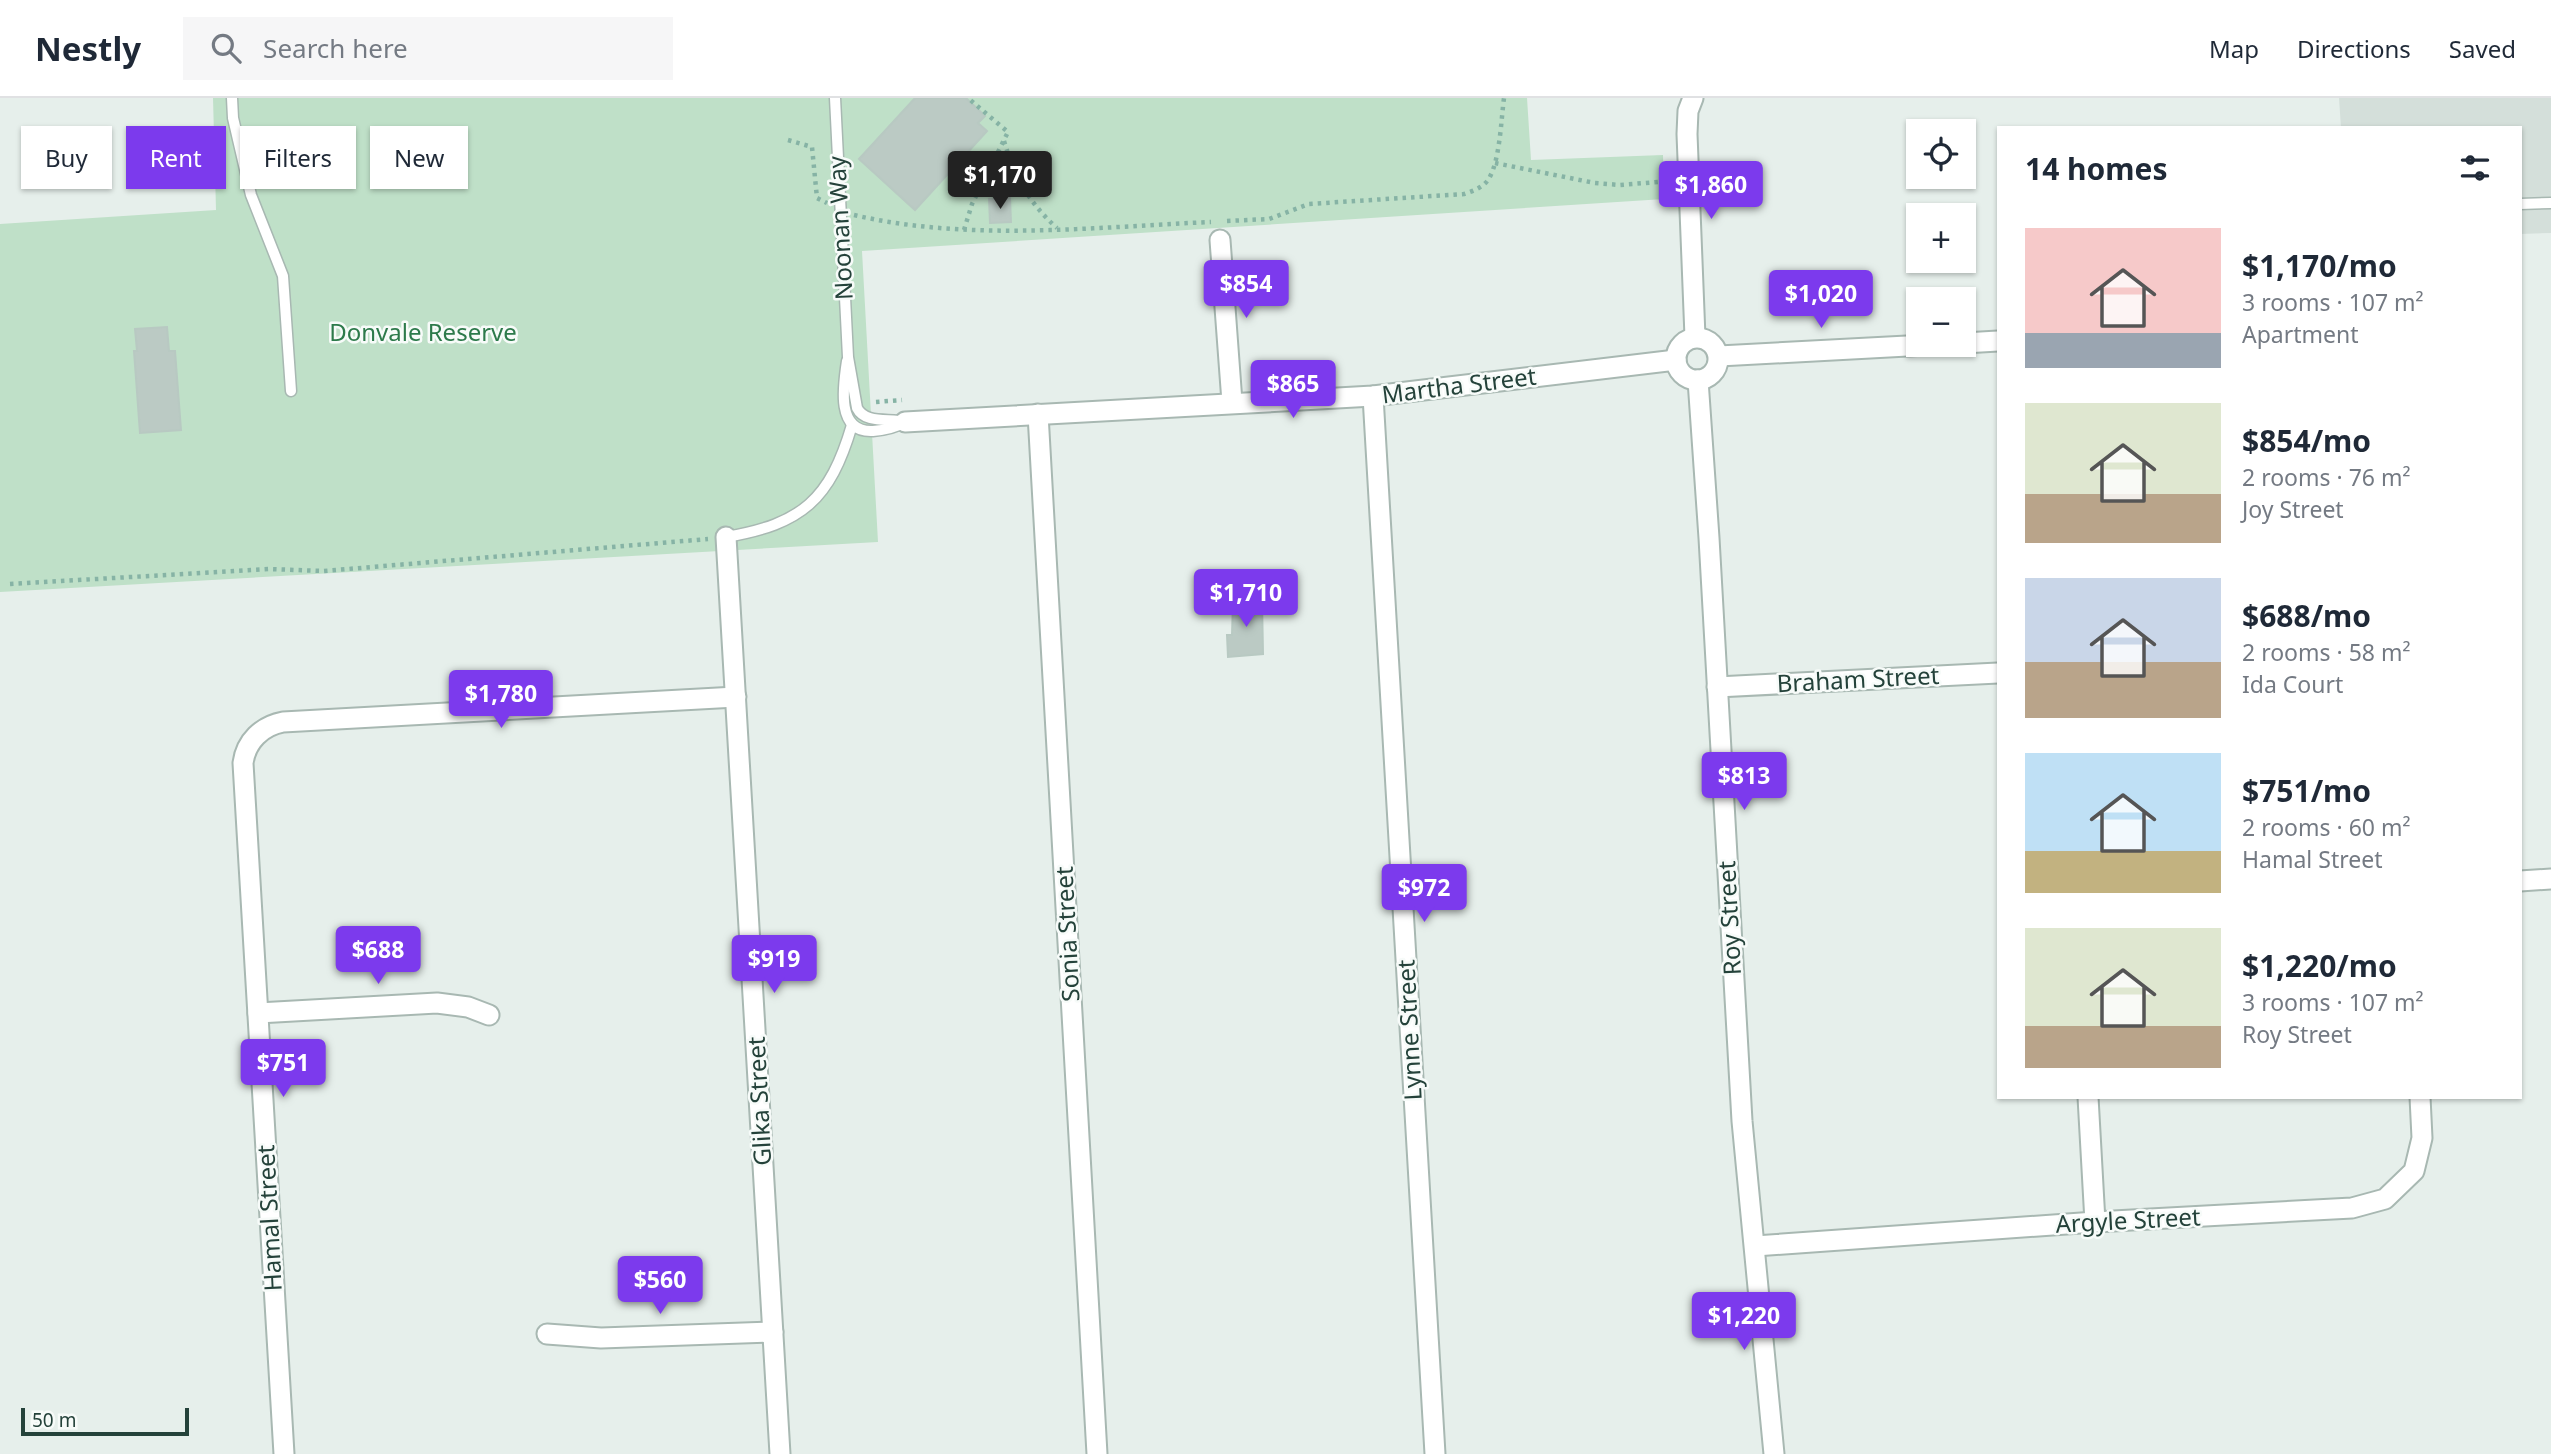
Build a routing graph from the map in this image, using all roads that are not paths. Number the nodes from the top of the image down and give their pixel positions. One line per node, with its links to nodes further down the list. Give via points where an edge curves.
1 (232, 98): 15 (lane, via 251,195 283,275)
2 (835, 98): 12 (lane, Noonan Way)
3 (1693, 98): 7 (street, via 1688,111)
4 (2551, 203): 5 (lane)
5 (2522, 204)
6 (1220, 240): 17 (street)
7 (1695, 337): 11 (street, via 1710,342); 13 (street, via 1681,345)
8 (1997, 341): 9 (street)
9 (1976, 342)
10 (1906, 346): 11 (street)
11 (1719, 356): 14 (street, via 1713,373)
12 (848, 358): 19 (lane, Noonan Way, via 857,408); 21 (lane, Noonan Way, via 845,401)
13 (1676, 360): 14 (street, via 1683,374); 16 (street, Martha Street)
14 (1698, 380): 24 (street, Roy Street)
15 (291, 391)
16 (1373, 396): 17 (street, Martha Street); 39 (street, Lynne Street)
17 (1232, 402): 18 (street, Martha Street)
18 (1038, 414): 20 (street, Martha Street); 38 (street, Sonia Street)
19 (866, 418): 20 (lane, Martha Street)
20 (905, 422): 21 (lane, Martha Street, via 866,431)
21 (852, 425): 22 (lane, via 834,474 815,499 770,528)
22 (726, 537): 25 (street, Glika Street)
23 (1997, 673): 24 (street, Braham Street)
24 (1717, 687): 33 (street, Roy Street, via 1742,1121)
25 (736, 697): 28 (street, Hamal Street, via 283,722 257,734 243,763); 34 (street, Glika Street)
26 (2551, 879): 27 (street)
27 (2522, 881)
28 (258, 1013): 29 (street, via 437,1003); 36 (street, Hamal Street)
29 (489, 1015)
30 (2088, 1099): 32 (street)
31 (2420, 1099): 32 (street, Argyle Street, via 2422,1138 2414,1171 2385,1199 2317,1212)
32 (2095, 1222): 33 (street, Argyle Street)
33 (1755, 1246): 40 (street, Roy Street)
34 (773, 1332): 35 (street, via 601,1338); 37 (street, Glika Street)
35 (547, 1334)
36 (284, 1454)
37 (780, 1454)
38 (1097, 1454)
39 (1435, 1454)
40 (1774, 1454)

